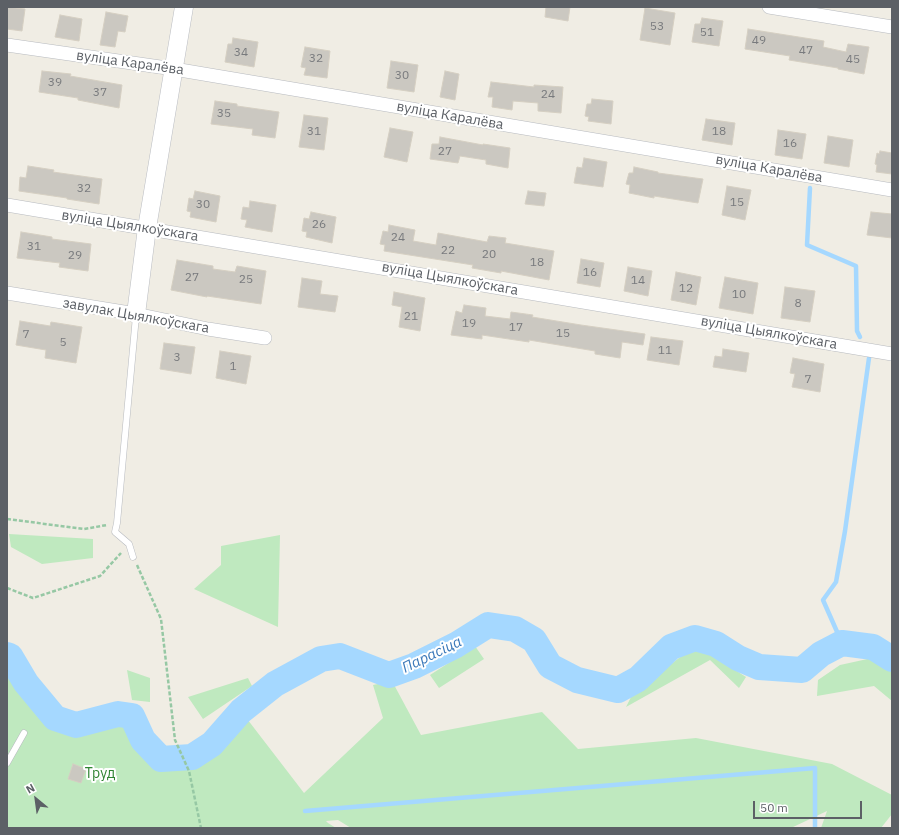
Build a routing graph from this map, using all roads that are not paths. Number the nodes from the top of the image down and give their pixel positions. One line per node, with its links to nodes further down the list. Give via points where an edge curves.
1 (184, 7): 5 (street)
2 (769, 7): 3 (street)
3 (892, 27)
4 (7, 45): 5 (street, вуліца Каралёва)
5 (174, 69): 6 (street, вуліца Каралёва); 8 (street)
6 (892, 190)
7 (7, 205): 8 (street, вуліца Цыялкоўскага)
8 (148, 228): 10 (street); 12 (street, вуліца Цыялкоўскага)
9 (7, 293): 10 (street, завулак Цыялкоўскага)
10 (136, 314): 11 (street, завулак Цыялкоўскага); 13 (lane, via 115,532 129,544)
11 (264, 338)
12 (892, 354)
13 (133, 557)
14 (24, 733): 15 (lane)
15 (7, 763)

